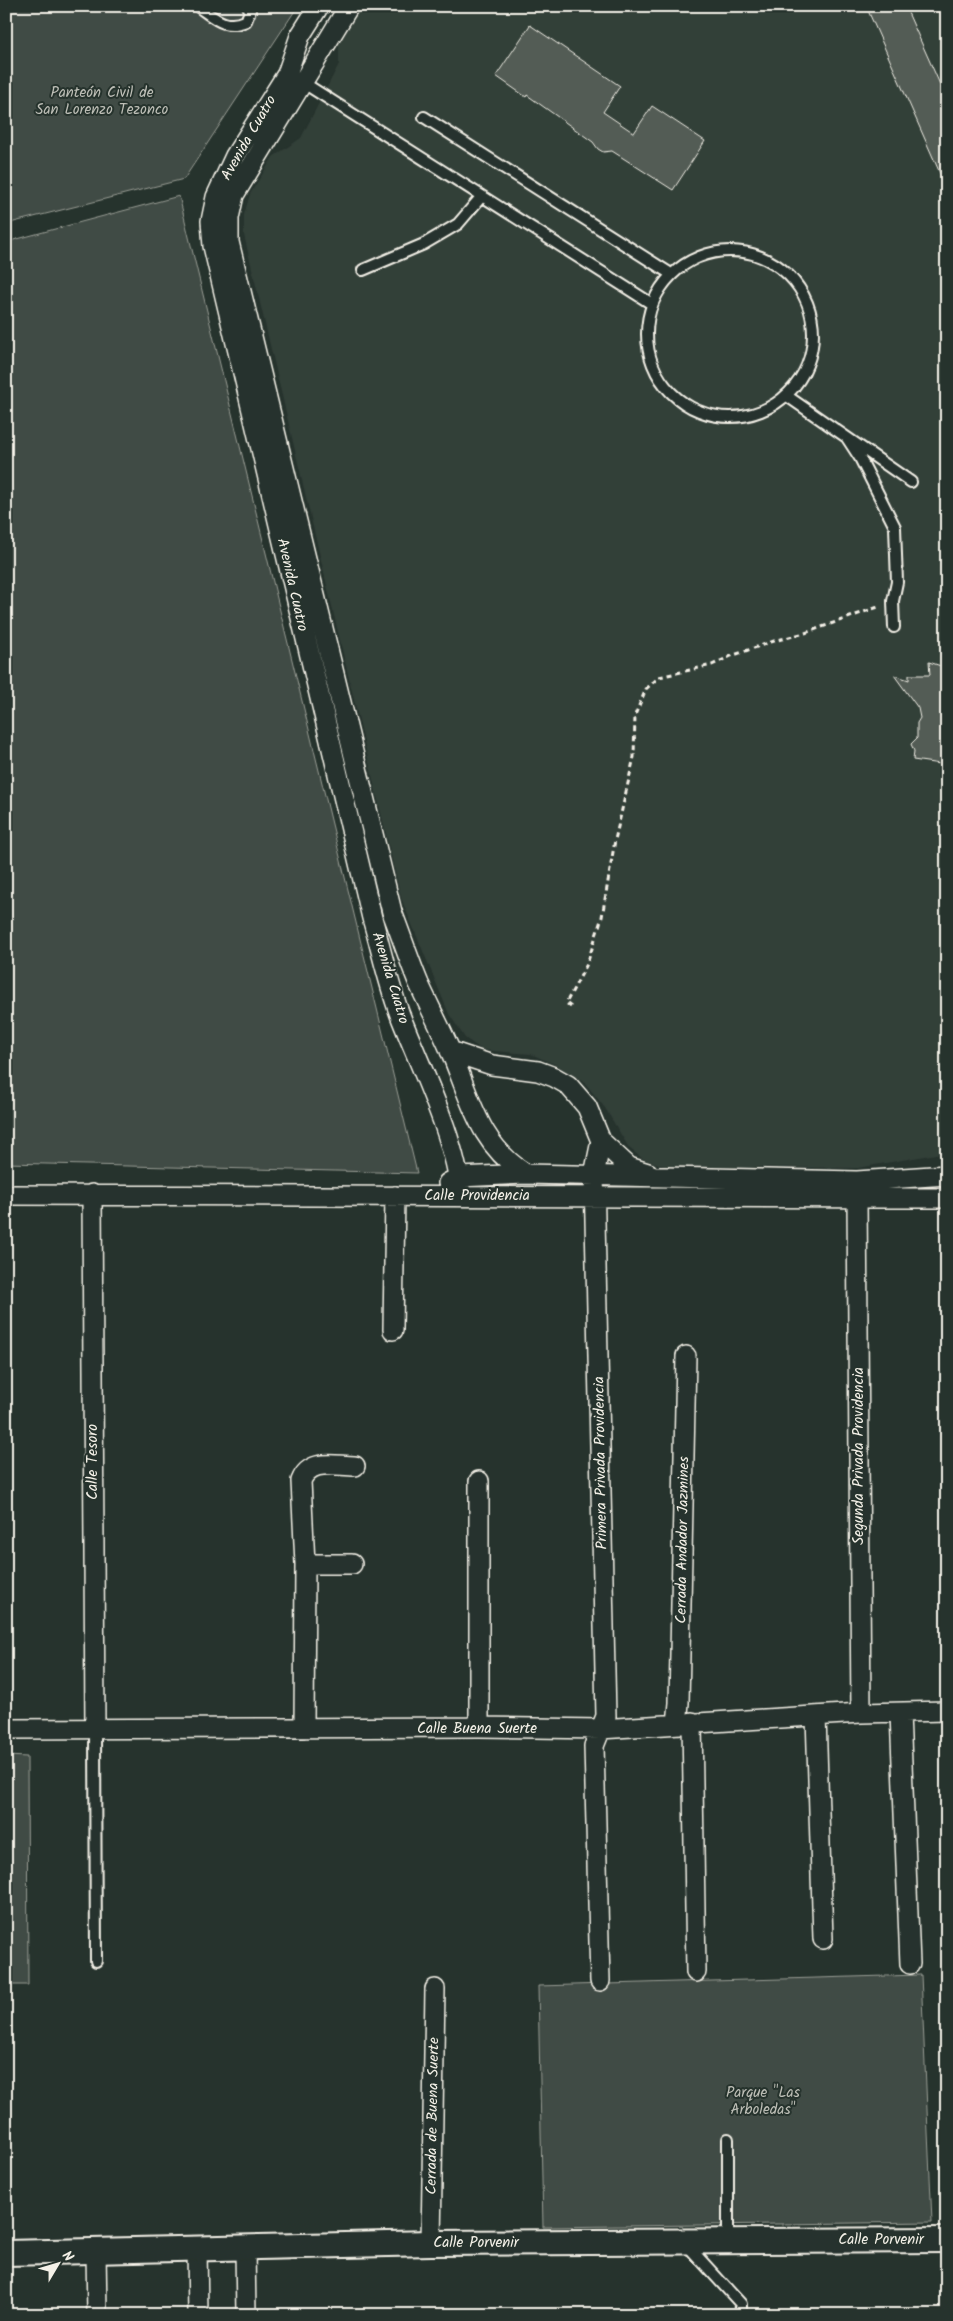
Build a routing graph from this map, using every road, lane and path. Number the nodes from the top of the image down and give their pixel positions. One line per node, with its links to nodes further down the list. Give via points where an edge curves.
1 (197, 6): 2 (lane, via 224,24 235,26 246,21 250,11)
2 (248, 6)
3 (319, 6): 5 (street, Avenida Cuatro, via 300,36)
4 (349, 6): 6 (street, Avenida Cuatro)
5 (287, 74): 6 (lane); 16 (street, Avenida Cuatro, via 235,156 216,198 211,220 213,246)
6 (304, 82): 8 (lane); 15 (street, Avenida Cuatro, via 234,195 229,218 229,242)
7 (424, 117): 10 (lane)
8 (482, 196): 9 (lane, via 458,224 424,244); 11 (lane)
9 (364, 270)
10 (671, 274): 11 (lane); 12 (lane, via 693,258 718,250 745,251 770,260 791,276 806,298 814,324 810,359 803,376)
11 (652, 304): 12 (lane, via 647,326 648,348 654,369 666,388 683,403 703,413 748,416 768,409)
12 (787, 396): 13 (lane)
13 (847, 438): 14 (lane); 17 (lane, via 895,527 897,582)
14 (911, 482)
15 (309, 573): 16 (street); 20 (street, Avenida Cuatro, via 392,912 418,982)
16 (290, 577): 25 (street, Avenida Cuatro, via 372,918 401,1018 426,1078)
17 (893, 601): 18 (lane); 19 (path, via 712,665 659,677 646,689 635,716 634,757 602,917 587,964 566,1004)
18 (894, 627)
19 (571, 1007)
20 (450, 1050): 21 (street, via 492,1065 554,1076 568,1084 587,1107); 22 (street, Avenida Cuatro, via 479,1124 510,1164)
21 (601, 1141): 24 (street, Primera Privada Providencia); 26 (street, via 630,1167)
22 (526, 1174): 24 (street, Calle Providencia); 25 (street, Calle Providencia)
23 (947, 1174): 26 (street, Calle Providencia, via 857,1181)
24 (594, 1175): 26 (street, Calle Providencia); 32 (street, Primera Privada Providencia)
25 (459, 1177): 30 (street); 31 (street, Avenida Cuatro)
26 (663, 1178)
27 (92, 1194): 28 (street, Calle Providencia); 29 (street, Calle Providencia); 49 (street, Calle Tesoro)
28 (6, 1195)
29 (395, 1196): 30 (street, Calle Providencia); 35 (street)
30 (428, 1196): 31 (street, Calle Providencia)
31 (461, 1196): 32 (street, Calle Providencia)
32 (595, 1196): 34 (street, Calle Providencia); 50 (street, Primera Privada Providencia, via 606,1716)
33 (947, 1198): 34 (street, Calle Providencia)
34 (857, 1199): 42 (street, Segunda Privada Providencia)
35 (393, 1330)
36 (686, 1356): 45 (street, Cerrada Andador Jazmines, via 680,1683)
37 (355, 1466): 39 (street, via 314,1465 305,1471 301,1481)
38 (479, 1481): 46 (street)
39 (304, 1564): 40 (street); 47 (street)
40 (352, 1564)
41 (947, 1711): 43 (street, Calle Buena Suerte)
42 (861, 1713): 43 (street, Calle Buena Suerte); 44 (street, Calle Buena Suerte)
43 (900, 1713): 53 (street)
44 (816, 1716): 45 (street, Calle Buena Suerte); 51 (street)
45 (684, 1723): 50 (street, Calle Buena Suerte); 54 (street, Cerrada Andador Jazmines)
46 (479, 1727): 47 (street, Calle Buena Suerte); 50 (street, Calle Buena Suerte)
47 (304, 1728): 49 (street, Calle Buena Suerte)
48 (6, 1729): 49 (street, Calle Buena Suerte)
49 (95, 1729): 52 (lane)
50 (600, 1729): 55 (street, Primera Privada Providencia, via 594,1746)
51 (823, 1939)
52 (96, 1961)
53 (910, 1964)
54 (696, 1972)
55 (600, 1981)
56 (435, 1989): 61 (street, Cerrada de Buena Suerte)
57 (728, 2139): 60 (lane)
58 (947, 2240): 60 (street, Calle Porvenir)
59 (684, 2241): 60 (street, Calle Porvenir); 61 (street, Calle Porvenir); 69 (lane, via 741,2304)
60 (728, 2241)
61 (431, 2243): 63 (street, Calle Porvenir)
62 (197, 2249): 63 (street, Calle Porvenir); 64 (street, Calle Porvenir); 67 (street)
63 (245, 2249): 68 (street)
64 (96, 2251): 65 (street, Calle Porvenir); 66 (street)
65 (6, 2253)
66 (97, 2315)
67 (198, 2315)
68 (246, 2315)
69 (741, 2315)

